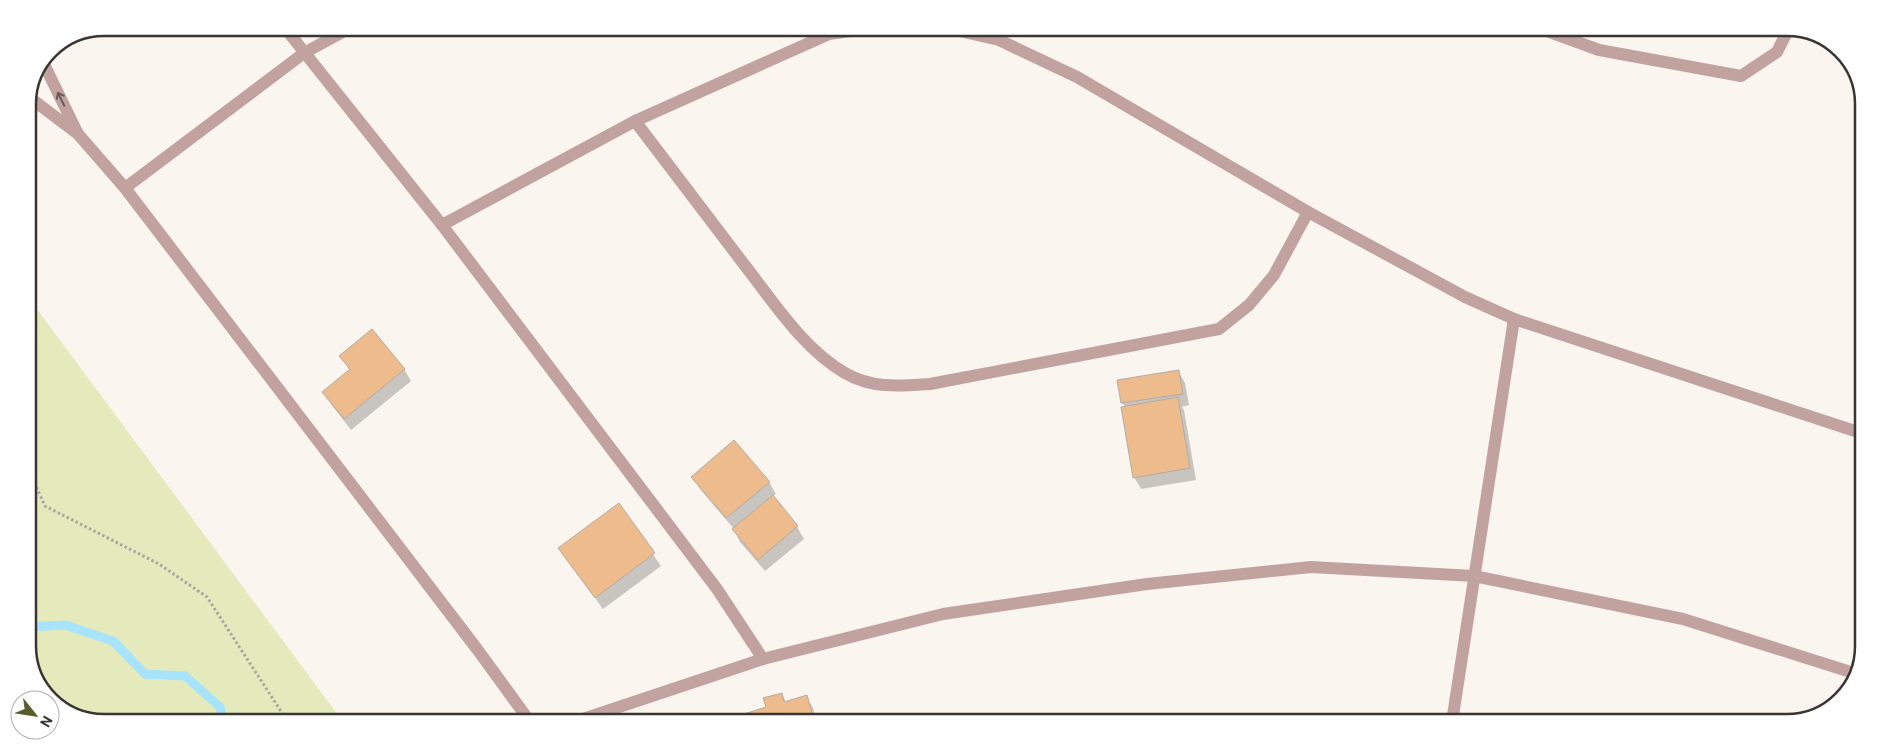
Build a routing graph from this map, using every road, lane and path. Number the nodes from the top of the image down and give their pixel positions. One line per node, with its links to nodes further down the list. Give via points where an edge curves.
1 (291, 36): 7 (street)
2 (335, 36): 7 (street)
3 (825, 36): 10 (street)
4 (981, 36): 13 (street, via 999,40 1077,77)
5 (1561, 36): 6 (street, via 1599,50 1741,76 1777,52)
6 (1785, 36)
7 (304, 53): 12 (street); 14 (street)
8 (46, 69): 11 (street, one-way to 8)
9 (36, 102): 11 (street)
10 (635, 121): 13 (street, via 780,310 820,356 846,374 890,387 930,384 1219,328 1250,305 1274,275); 14 (street)
11 (78, 134): 12 (street)
12 (125, 188): 22 (street)
13 (1308, 212): 15 (street, via 1465,297)
14 (442, 225): 19 (street, via 717,589)
15 (1514, 319): 16 (street); 18 (street)
16 (1855, 431)
17 (36, 486): 21 (path, via 45,506 159,564 207,597)
18 (1474, 576): 19 (street, via 1311,567 1147,584 943,614); 20 (street, via 1683,619); 24 (street)
19 (763, 659): 23 (street)
20 (1850, 672)
21 (283, 714)
22 (524, 714)
23 (598, 714)
24 (1453, 714)

